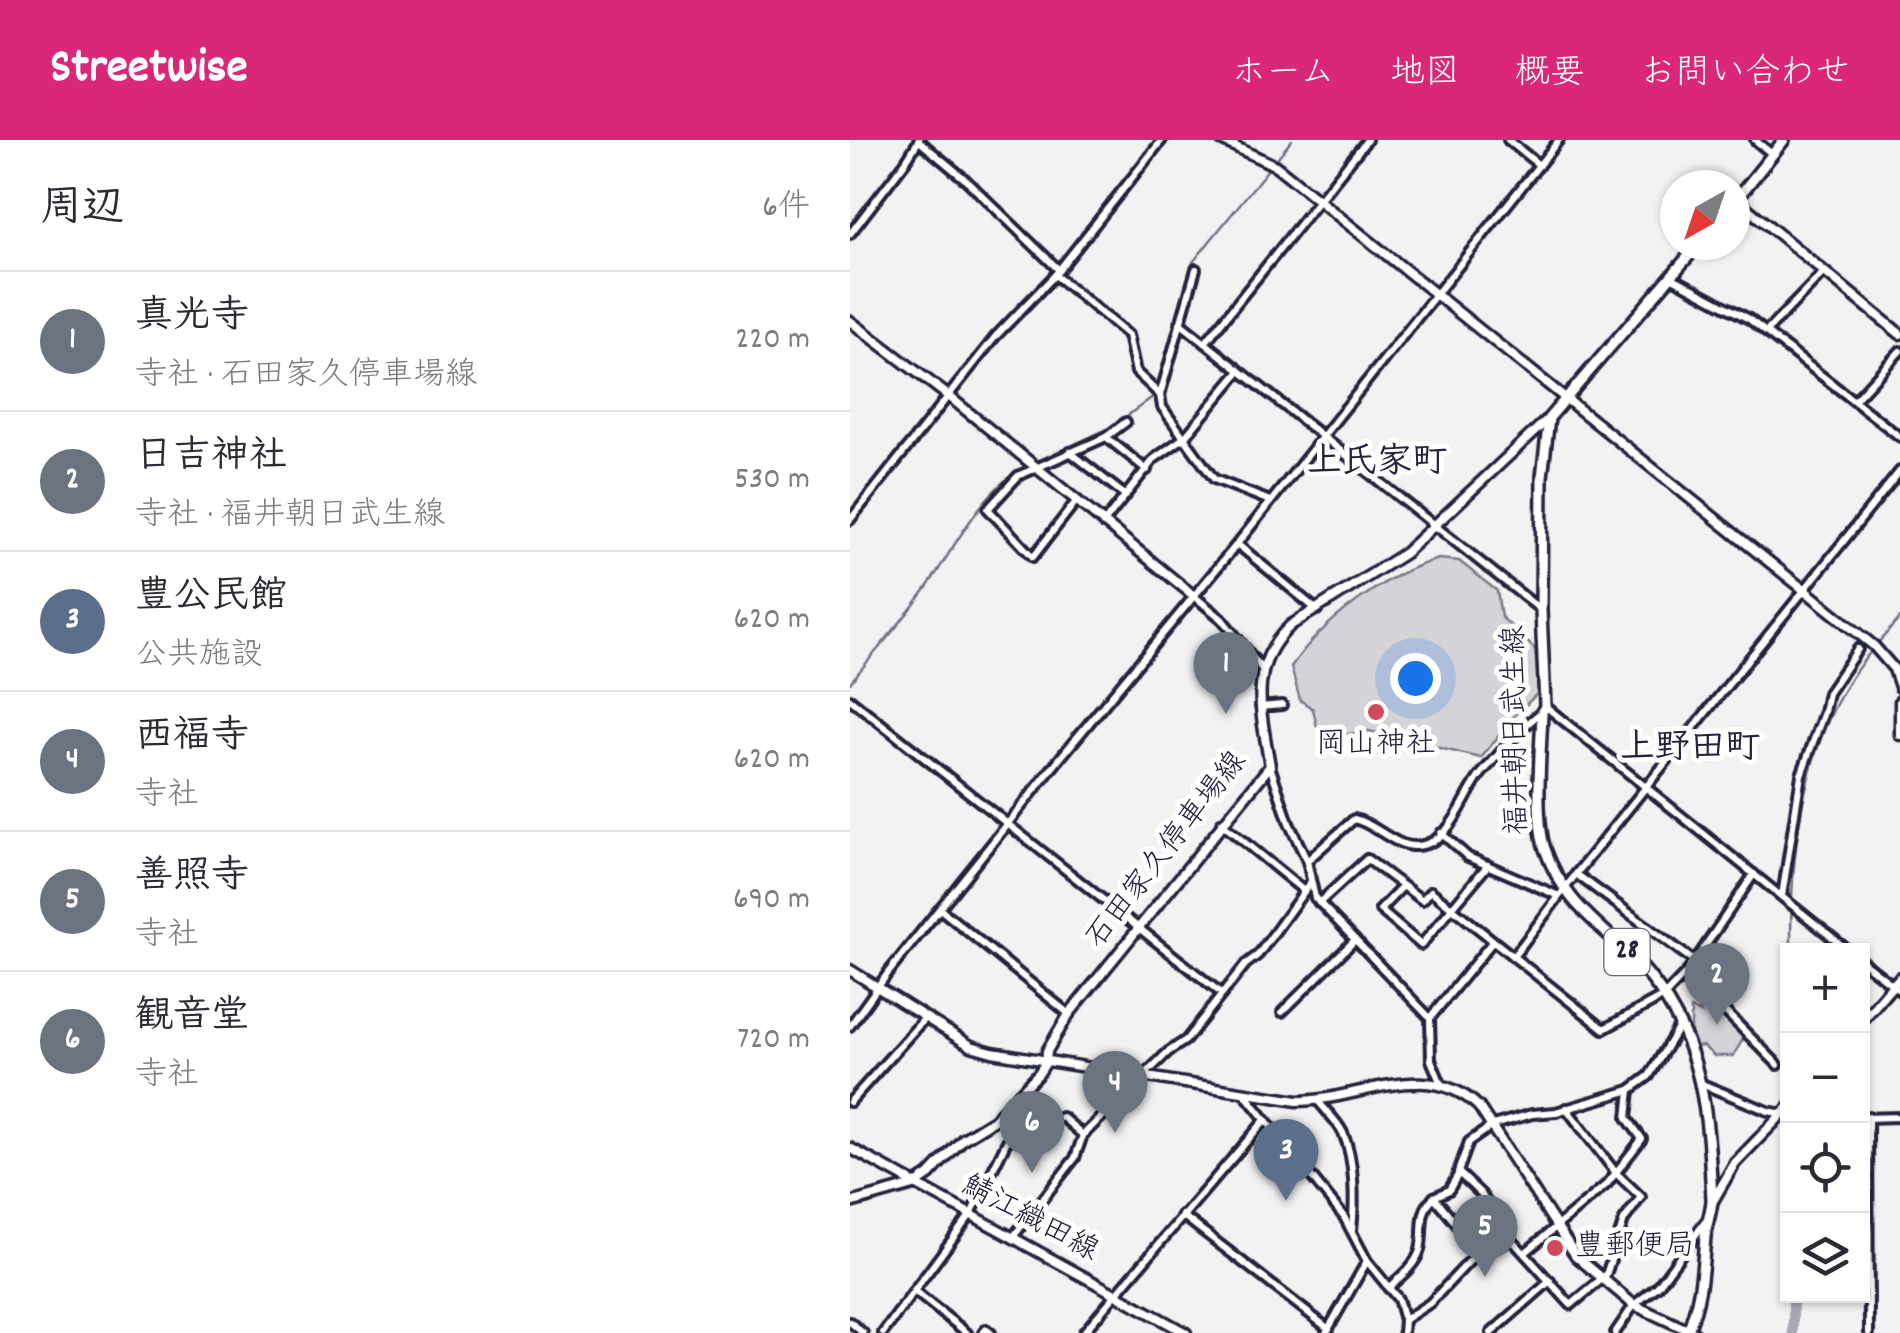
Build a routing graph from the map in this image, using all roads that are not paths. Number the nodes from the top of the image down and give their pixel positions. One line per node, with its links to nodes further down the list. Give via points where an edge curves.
1 (919, 140): 14 (street); 17 (street)
2 (1162, 140): 17 (street)
3 (1221, 140): 12 (street, via 1273,164)
4 (1367, 140): 12 (street)
5 (1508, 140): 10 (street)
6 (1559, 140): 10 (street)
7 (1755, 140): 9 (street)
8 (1784, 140): 9 (main road)
9 (1772, 154): 11 (main road)
10 (1539, 165): 20 (street)
11 (1750, 182)
12 (1318, 202): 20 (street); 25 (street)
13 (1750, 211): 18 (street)
14 (850, 234)
15 (1685, 260): 19 (main road)
16 (1196, 269): 22 (street)
17 (1057, 272): 28 (street, via 1128,335 1136,372); 29 (street)
18 (1824, 272): 23 (street); 24 (street)
19 (1671, 277): 23 (street); 30 (main road)
20 (1435, 296): 30 (street); 36 (street)
21 (850, 320): 29 (street)
22 (1180, 323): 25 (street); 28 (street)
23 (1766, 331): 31 (street)
24 (1900, 334)
25 (1205, 343): 27 (street)
26 (1900, 351): 31 (street)
27 (1240, 371): 35 (street); 36 (street)
28 (1157, 393): 35 (street, via 1168,420)
29 (948, 396): 39 (street); 45 (street)
30 (1564, 399): 32 (main road); 49 (street)
31 (1855, 400): 37 (street)
32 (1549, 418): 47 (street, 石田家久停車場線); 52 (main road, 福井朝日武生線 / 28)
33 (1126, 422): 34 (street)
34 (1106, 437): 38 (street); 40 (street)
35 (1185, 437): 40 (street); 43 (street, via 1214,480)
36 (1322, 437): 43 (street); 47 (street)
37 (1900, 437)
38 (1070, 452): 39 (street); 42 (street)
39 (1035, 468): 44 (street, via 988,508 1033,557); 46 (street)
40 (1147, 470): 42 (street)
41 (1900, 471): 49 (street)
42 (1126, 496): 46 (street)
43 (1270, 501): 48 (street)
44 (1074, 504)
45 (850, 520)
46 (1103, 524): 50 (street)
47 (1434, 526): 51 (street, 石田家久停車場線); 52 (street)
48 (1237, 544): 50 (street); 51 (street)
49 (1804, 591): 55 (street, via 1884,654); 63 (street)
50 (1194, 596): 54 (street); 65 (street)
51 (1317, 610): 54 (street, 石田家久停車場線, via 1274,640)
52 (1541, 610): 60 (main road, 福井朝日武生線 / 28)
53 (1858, 649): 75 (street, via 1828,693 1801,774)
54 (1262, 668): 59 (street, 石田家久停車場線)
55 (1900, 687)
56 (850, 699): 65 (street)
57 (1900, 701): 61 (street)
58 (1282, 705): 59 (street)
59 (1260, 707): 62 (street, 石田家久停車場線)
60 (1544, 709): 63 (street); 66 (street, via 1480,776); 74 (main road, 福井朝日武生線 / 28, via 1540,833)
61 (1900, 735)
62 (1270, 766): 64 (street, 石田家久停車場線); 67 (street)
63 (1647, 788): 69 (street); 70 (street)
64 (1222, 824): 73 (street); 79 (street, 石田家久停車場線)
65 (1007, 825): 78 (street); 79 (street)
66 (1440, 834): 67 (street, via 1414,846 1354,819); 68 (street)
67 (1307, 861): 71 (street)
68 (1488, 865): 74 (street); 77 (street)
69 (1576, 874): 74 (street); 84 (street)
70 (1754, 874): 75 (street); 84 (street)
71 (1312, 882): 73 (street); 76 (street)
72 (1403, 886): 76 (street, via 1367,859); 77 (street, via 1422,900 1431,891); 77 (street, via 1380,910 1421,945)
73 (1304, 891): 91 (street)
74 (1561, 892): 83 (street); 92 (main road, 福井朝日武生線 / 28, via 1633,957)
75 (1785, 899): 82 (street)
76 (1319, 902): 80 (street)
77 (1453, 908): 81 (street)
78 (940, 909): 90 (street); 95 (street)
79 (1137, 929): 91 (street); 95 (street, 石田家久停車場線)
80 (1355, 940): 93 (street); 97 (street)
81 (1493, 941): 83 (street); 97 (street)
82 (1840, 943)
83 (1513, 957): 92 (street, via 1604,1029)
84 (1694, 961): 87 (street)
85 (1870, 968): 89 (street)
86 (850, 970): 90 (street)
87 (1688, 970): 92 (street); 101 (street, via 1712,982 1708,994)
88 (1900, 976): 89 (street)
89 (1896, 988): 94 (street)
90 (879, 990): 96 (street); 99 (street)
91 (1222, 994): 102 (street)
92 (1664, 996): 98 (main road, 福井朝日武生線 / 28)
93 (1282, 1012)
94 (1870, 1013)
95 (1069, 1014): 100 (street, 石田家久停車場線)
96 (925, 1018): 100 (street, via 971,1046); 108 (street)
97 (1430, 1018): 103 (street, via 1431,1060)
98 (1680, 1024): 104 (main road, 福井朝日武生線 / 28); 105 (street, via 1649,1076)
99 (850, 1026)
100 (1046, 1062): 102 (street); 121 (street, 石田家久停車場線, via 994,1120)
101 (1778, 1064)
102 (1145, 1078): 106 (street); 117 (street)
103 (1440, 1084): 107 (street, via 1410,1081); 116 (street, via 1470,1098)
104 (1702, 1084): 110 (street); 123 (main road, 福井朝日武生線 / 28)
105 (1630, 1090): 109 (street); 119 (street, via 1627,1118 1642,1139)
106 (1244, 1093): 107 (street); 114 (street)
107 (1318, 1101): 129 (street, via 1343,1133)
108 (850, 1102)
109 (1566, 1108): 116 (street); 119 (street)
110 (1780, 1111)
111 (1900, 1117): 112 (street)
112 (1870, 1118)
113 (1780, 1119): 123 (street, via 1735,1162)
114 (1265, 1120): 126 (street); 129 (street)
115 (1865, 1123): 155 (street)
116 (1493, 1125): 120 (street, via 1469,1142); 128 (street)
117 (1083, 1135): 125 (street, via 1062,1117 1007,1141); 130 (street, via 1074,1158)
118 (850, 1148): 121 (street, 鯖江織田線)
119 (1616, 1173): 128 (street); 135 (street, via 1641,1197 1624,1220)
120 (1459, 1174): 122 (street, via 1449,1190); 131 (street, via 1482,1194)
121 (914, 1184): 124 (street, 石田家久停車場線); 125 (street, 鯖江織田線)
122 (1434, 1197): 132 (street); 137 (street, via 1420,1226 1417,1256)
123 (1712, 1202): 127 (main road, 福井朝日武生線 / 28)
124 (850, 1203)
125 (971, 1214): 130 (street, 鯖江織田線); 138 (street)
126 (1182, 1216): 139 (street); 143 (street)
127 (1707, 1219): 140 (street, via 1658,1286); 144 (main road, 福井朝日武生線 / 28, via 1699,1304)
128 (1554, 1226): 133 (street); 135 (street)
129 (1352, 1232): 134 (street)
130 (1013, 1238): 139 (street, 鯖江織田線)
131 (1512, 1240): 132 (street); 133 (street)
132 (1479, 1251): 141 (street)
133 (1526, 1252): 136 (street)
134 (1367, 1261): 137 (street); 143 (street)
135 (1602, 1281): 136 (street, via 1571,1305); 140 (street)
136 (1550, 1282): 153 (street)
137 (1388, 1288): 141 (street)
138 (914, 1291): 146 (street); 147 (street)
139 (1116, 1292): 150 (street); 151 (street, 鯖江織田線)
140 (1634, 1305): 144 (street); 154 (street)
141 (1404, 1320): 152 (street)
142 (850, 1322): 145 (street)
143 (1328, 1331)
144 (1689, 1332)
145 (863, 1333)
146 (883, 1333)
147 (967, 1333)
148 (982, 1333): 149 (street)
149 (991, 1333)
150 (1083, 1333)
151 (1186, 1333)
152 (1403, 1333)
153 (1491, 1333)
154 (1615, 1333)
155 (1869, 1333)

